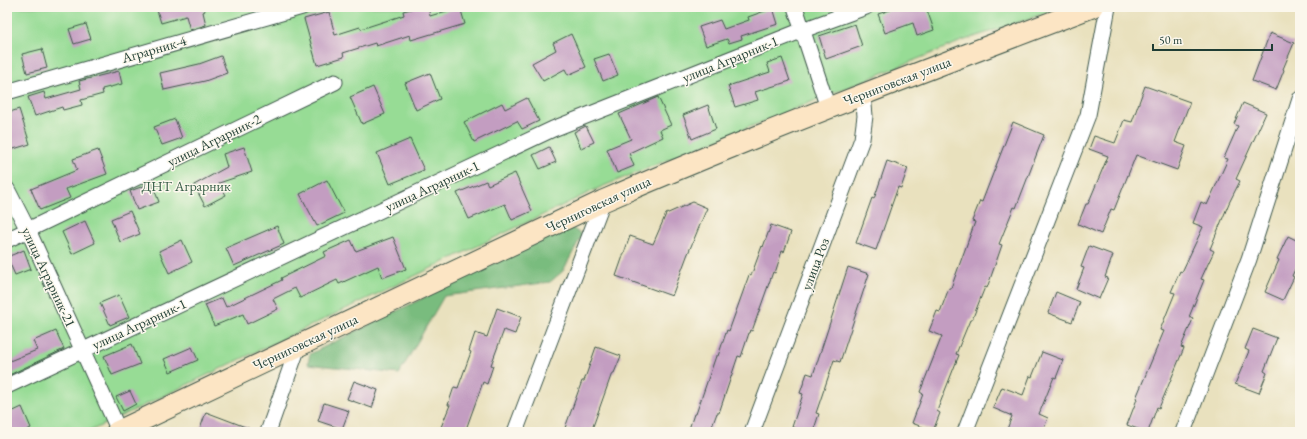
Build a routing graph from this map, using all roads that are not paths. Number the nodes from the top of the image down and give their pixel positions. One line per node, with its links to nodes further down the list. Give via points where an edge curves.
1 (302, 7): 8 (street, Аграрник-4)
2 (795, 7): 6 (street)
3 (866, 7): 6 (street, улица Аграрник-1)
4 (1092, 7): 9 (street, Черниговская улица)
5 (1108, 7): 23 (street, via 1088,115)
6 (803, 30): 11 (street); 17 (street, улица Аграрник-1, via 553,129)
7 (335, 82): 14 (street, улица Аграрник-2)
8 (7, 92)
9 (863, 94): 11 (street, Черниговская улица); 22 (street, улица Роз, via 865,116 862,139)
10 (1300, 99): 24 (street, via 1249,259)
11 (828, 108): 13 (street, Черниговская улица)
12 (7, 188): 14 (street, улица Аграрник-21)
13 (603, 201): 16 (street, Черниговская улица); 21 (street)
14 (28, 230): 15 (street, улица Аграрник-2); 17 (street, улица Аграрник-21)
15 (7, 240)
16 (300, 344): 19 (street, Черниговская улица); 20 (street)
17 (82, 350): 18 (street, улица Аграрник-1); 19 (street, улица Аграрник-21)
18 (7, 386)
19 (118, 431)
20 (268, 432)
21 (515, 432)
22 (752, 432)
23 (965, 432)
24 (1183, 432)

